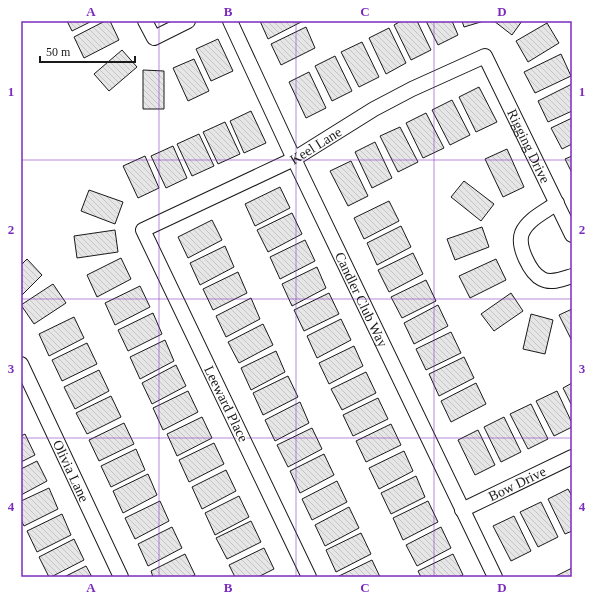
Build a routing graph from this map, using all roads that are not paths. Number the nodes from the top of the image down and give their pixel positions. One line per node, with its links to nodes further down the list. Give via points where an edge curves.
1 (145, 21): 2 (street, via 154,38)
2 (188, 21)
3 (230, 21): 5 (street, Candler Club Way)
4 (485, 56): 5 (street, Keel Lane, via 412,89); 6 (street, Rigging Drive)
5 (294, 159): 7 (street, Keel Lane); 12 (street, Candler Club Way)
6 (557, 203): 8 (street, Rigging Drive); 9 (street, via 531,221 522,233 521,247 529,266 542,279 557,281)
7 (143, 230): 14 (street, Leeward Place)
8 (572, 236)
9 (572, 276)
10 (21, 364): 13 (street, Olivia Lane)
11 (572, 457): 12 (street, Bow Drive)
12 (462, 510): 15 (street, Candler Club Way)
13 (121, 577)
14 (309, 577)
15 (494, 577)

